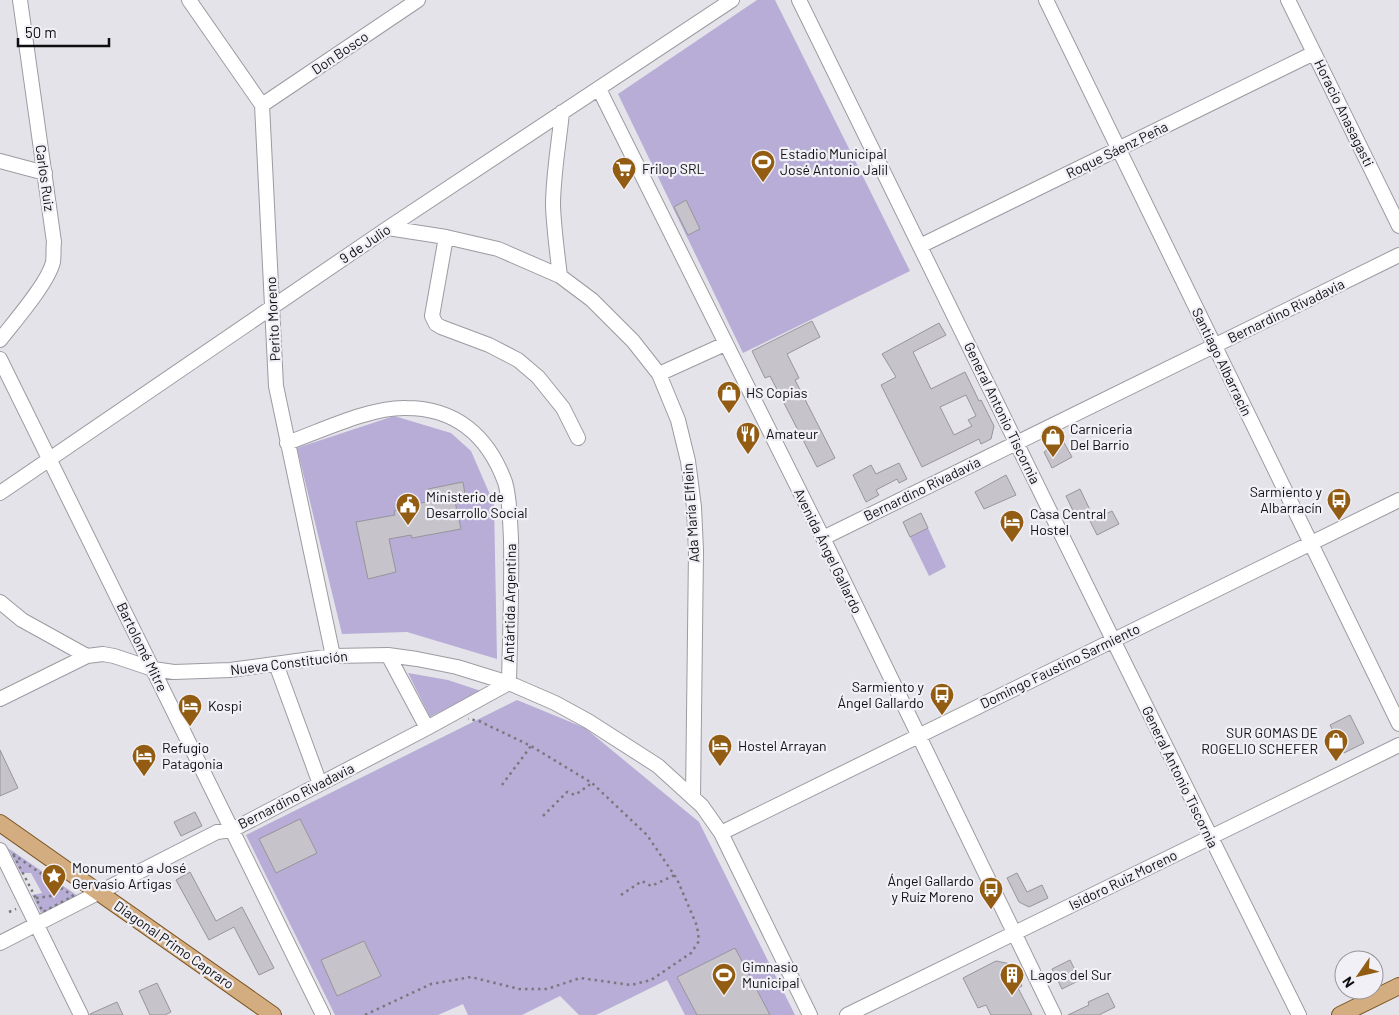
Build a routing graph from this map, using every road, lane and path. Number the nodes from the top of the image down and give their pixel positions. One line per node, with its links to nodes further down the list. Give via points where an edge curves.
1 (20, 0): 14 (street, Carlos Ruiz)
2 (189, 0): 10 (street)
3 (418, 0): 10 (street, Don Bosco)
4 (732, 0): 9 (street, 9 de Julio)
5 (799, 0): 18 (street, General Antonio Tiscornia)
6 (1046, 0): 12 (street, Santiago Albarracín)
7 (1288, 0): 8 (street, Horacio Anasagasti)
8 (1314, 54): 12 (street, Roque Sáenz Peña); 15 (street, Horacio Anasagasti)
9 (599, 89): 11 (street, 9 de Julio); 23 (street, Avenida Ángel Gallardo)
10 (262, 105): 21 (street, Perito Moreno)
11 (562, 112): 16 (street, 9 de Julio); 20 (street, via 553,205)
12 (1118, 150): 18 (street, Roque Sáenz Peña); 24 (street, Santiago Albarracín)
13 (0, 161): 14 (street)
14 (45, 173): 22 (street, Carlos Ruiz, via 54,242 52,263 30,301)
15 (1399, 226)
16 (388, 228): 17 (street, Ada María Elflein); 21 (street, 9 de Julio)
17 (446, 237): 20 (street, Ada María Elflein, via 498,249); 27 (street, via 432,316 434,321 518,360 538,377 563,408)
18 (920, 246): 29 (street, General Antonio Tiscornia)
19 (1399, 256): 24 (street, Bernardino Rivadavia)
20 (560, 276): 26 (street, Ada María Elflein, via 592,300 633,341)
21 (272, 308): 28 (street, Perito Moreno, via 276,386); 30 (street, 9 de Julio)
22 (0, 340)
23 (725, 344): 26 (street); 33 (street, Avenida Ángel Gallardo)
24 (1214, 346): 29 (street, Bernardino Rivadavia); 34 (street, Santiago Albarracín)
25 (0, 359): 30 (street, Bartolomé Mitre)
26 (659, 374): 53 (street, Ada María Elflein, via 678,420 694,506)
27 (578, 438)
28 (287, 443): 39 (street, Perito Moreno); 42 (street, Antártida Argentina, via 382,410 406,408 438,411 474,433 493,457 506,484 512,570)
29 (1017, 443): 33 (street, Bernardino Rivadavia); 36 (street, General Antonio Tiscornia)
30 (49, 460): 31 (street, 9 de Julio); 41 (street, Bartolomé Mitre)
31 (0, 492)
32 (1399, 500): 34 (street, Domingo Faustino Sarmiento)
33 (823, 538): 47 (street, Avenida Ángel Gallardo)
34 (1311, 543): 36 (street, Domingo Faustino Sarmiento); 45 (street, Santiago Albarracín)
35 (0, 602): 38 (street, Nueva Constitución, via 22,620)
36 (1113, 640): 47 (street, Domingo Faustino Sarmiento); 58 (street, General Antonio Tiscornia)
37 (388, 655): 39 (street, Nueva Constitución); 42 (street, Nueva Constitución, via 457,667); 46 (street)
38 (87, 656): 41 (street, Nueva Constitución, via 114,656); 43 (street)
39 (333, 656): 40 (street, Nueva Constitución)
40 (276, 664): 41 (street, Nueva Constitución, via 230,670 174,672); 51 (street)
41 (153, 669): 56 (street, Bartolomé Mitre)
42 (509, 683): 44 (street, Bernardino Rivadavia); 53 (street, Nueva Constitución, via 555,703 620,740 658,766)
43 (0, 699)
44 (452, 715): 46 (street, Bernardino Rivadavia); 49 (path, via 479,722)
45 (1399, 724)
46 (427, 728): 51 (street, Bernardino Rivadavia)
47 (918, 736): 57 (street, Domingo Faustino Sarmiento); 66 (street, Avenida Ángel Gallardo)
48 (1399, 745): 58 (street, Isidoro Ruiz Moreno)
49 (530, 746): 50 (path); 52 (path)
50 (592, 783): 54 (path, via 575,795 567,792); 60 (path, via 647,835)
51 (320, 784): 56 (street, Bernardino Rivadavia)
52 (502, 784)
53 (693, 798): 57 (street, Nueva Constitución)
54 (543, 816)
55 (0, 823): 62 (main road, Diagonal Primo Capraro)
56 (232, 830): 62 (street, Bernardino Rivadavia, via 217,832); 71 (street, Bartolomé Mitre)
57 (721, 832): 73 (street)
58 (1210, 837): 66 (street, Isidoro Ruiz Moreno); 76 (street, General Antonio Tiscornia)
59 (0, 850): 65 (street)
60 (675, 875): 63 (path, via 651,886 642,881); 72 (path, via 697,926 700,941 691,953 650,980 631,985 580,978 547,989 520,988 471,977 431,984)
61 (62, 888): 64 (path, via 51,896); 64 (path, via 73,896 43,912); 64 (path, via 13,854)
62 (100, 893): 65 (street, Bernardino Rivadavia); 70 (main road, Diagonal Primo Capraro)
63 (621, 896)
64 (36, 898)
65 (37, 925): 67 (street, Bernardino Rivadavia); 69 (street)
66 (1014, 934): 74 (street, Isidoro Ruiz Moreno); 75 (street, Avenida Ángel Gallardo)
67 (0, 943)
68 (1399, 986): 77 (main road)
69 (81, 1015)
70 (273, 1015)
71 (323, 1015)
72 (365, 1015)
73 (810, 1015)
74 (846, 1015)
75 (1054, 1015)
76 (1299, 1015)
77 (1340, 1015)

